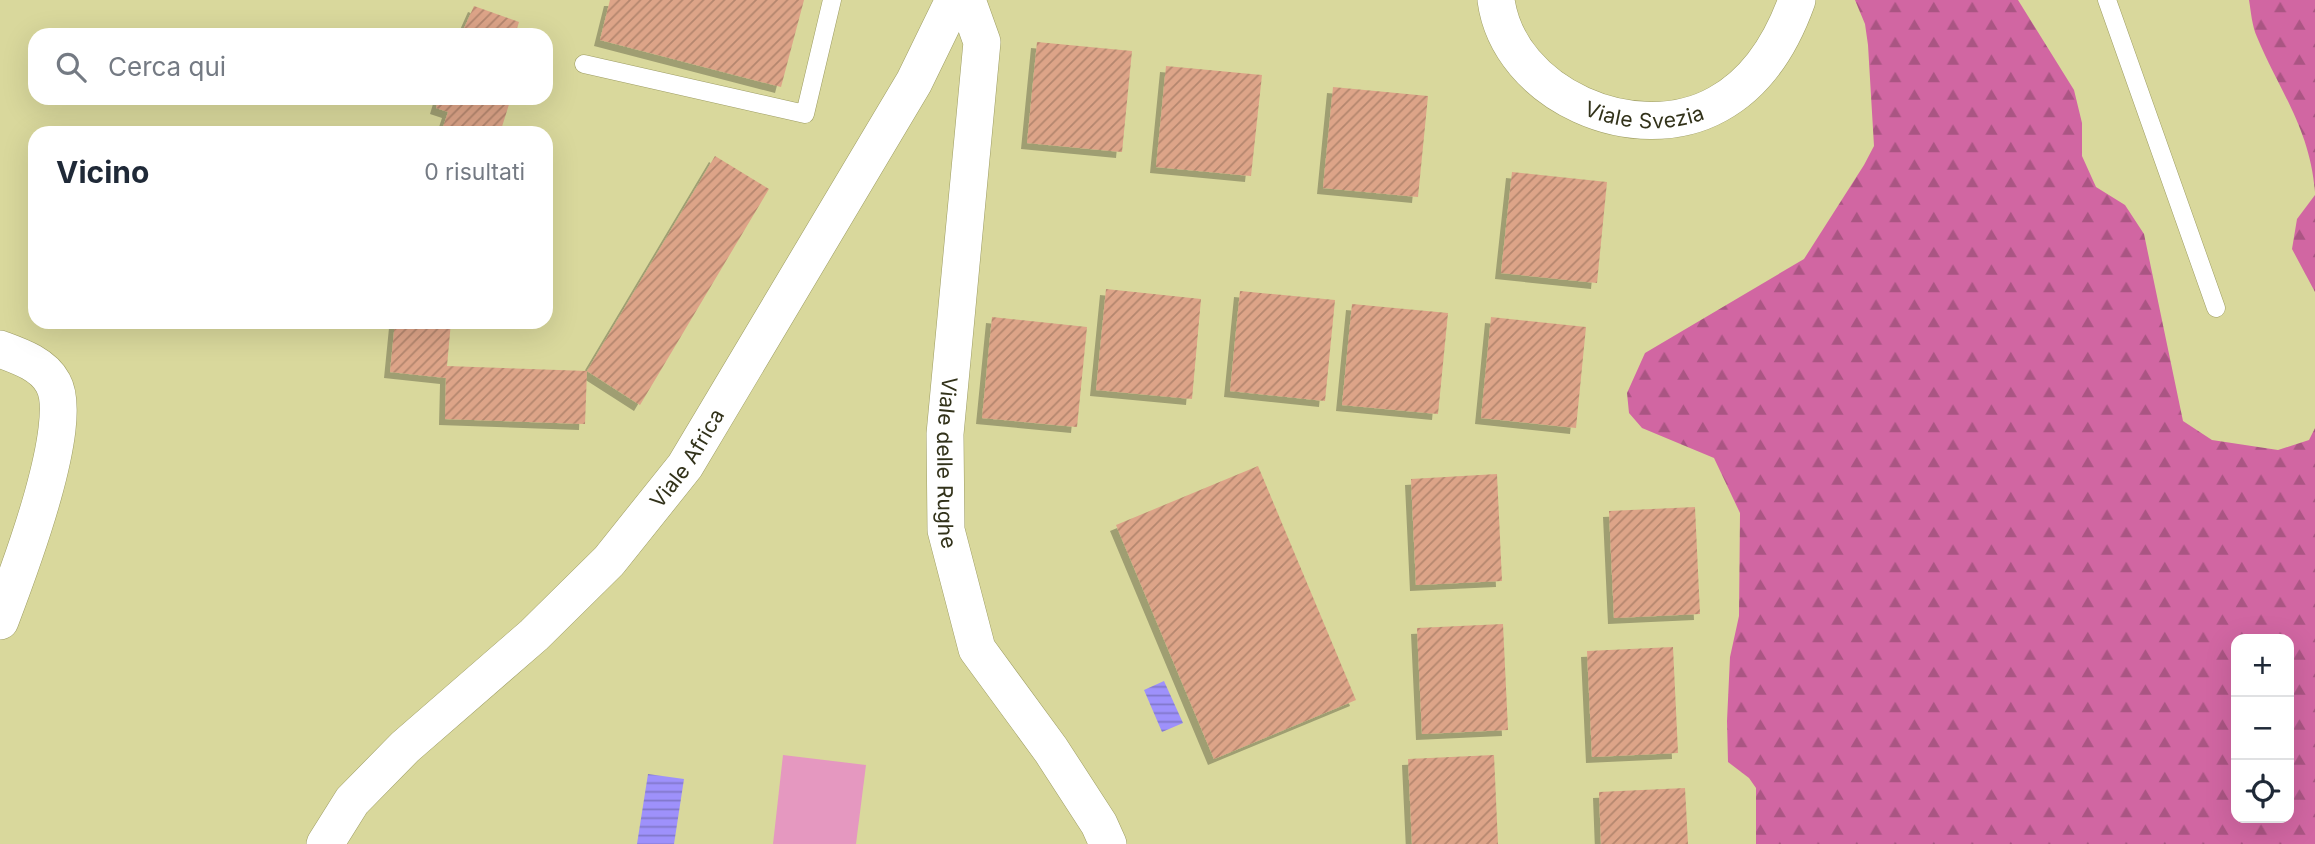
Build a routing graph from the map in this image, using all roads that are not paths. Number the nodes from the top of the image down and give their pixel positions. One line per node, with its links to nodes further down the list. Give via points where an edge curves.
1 (832, 0): 7 (lane, via 806,114)
2 (954, 0): 11 (street, Viale Africa, via 914,82 685,466 609,561 534,635 405,747 352,801)
3 (967, 0): 12 (street, Viale delle Rughe, via 982,42 945,434 946,530 977,649 1051,750)
4 (1496, 0): 5 (street, Viale Svezia, via 1502,28 1514,50 1557,93 1598,112 1654,120 1697,113 1743,87 1777,46)
5 (1797, 0)
6 (2106, 0): 8 (lane)
7 (584, 64)
8 (2216, 308)
9 (0, 349): 10 (street, via 47,374 57,390 59,407 35,525)
10 (0, 621)
11 (325, 844)
12 (1108, 844)

